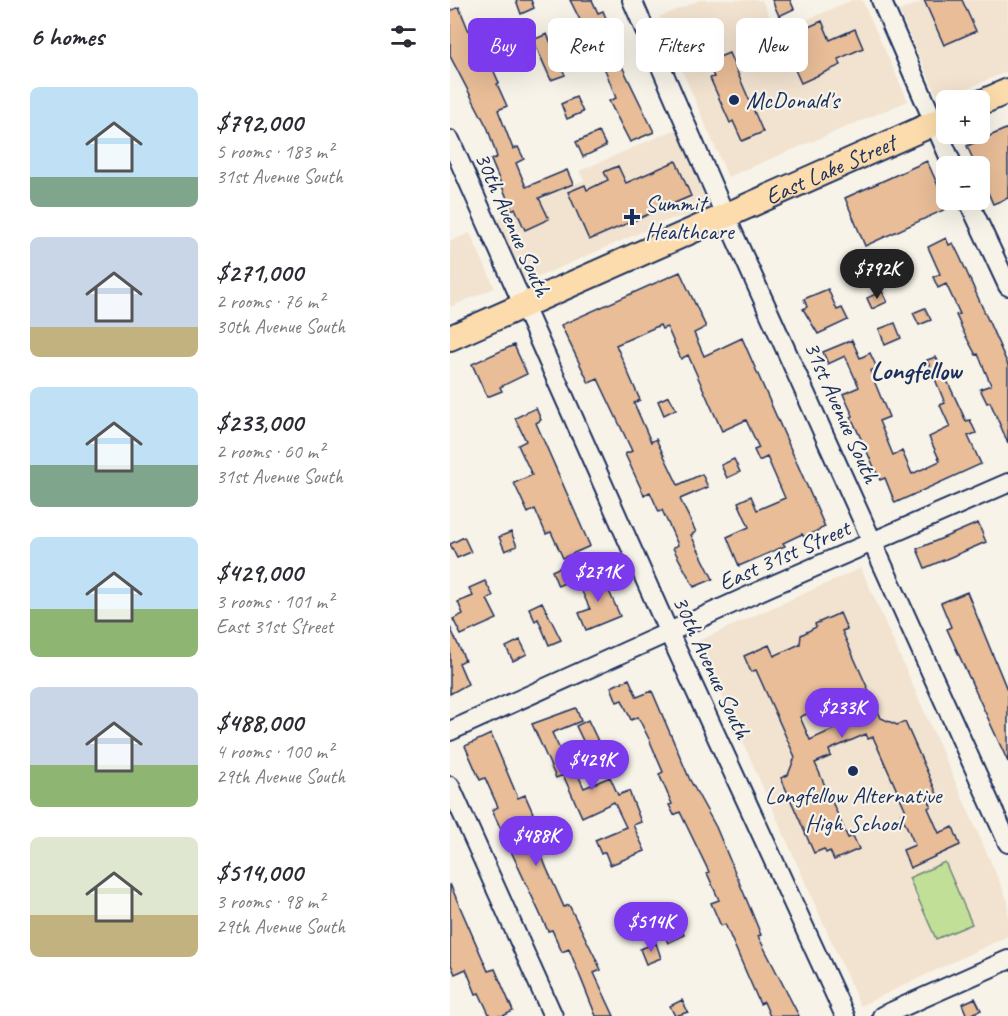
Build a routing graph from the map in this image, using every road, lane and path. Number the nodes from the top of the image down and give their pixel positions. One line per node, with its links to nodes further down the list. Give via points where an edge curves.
1 (632, 0): 9 (street, 31st Avenue South)
2 (881, 0): 5 (street)
3 (1008, 91): 4 (main road)
4 (990, 99)
5 (936, 112)
6 (936, 122): 9 (main road, East Lake Street)
7 (450, 140): 11 (street, 30th Avenue South)
8 (973, 210): 10 (street)
9 (725, 215): 11 (main road, East Lake Street); 14 (street, 31st Avenue South)
10 (1008, 286)
11 (522, 306): 12 (main road, East Lake Street); 15 (street, 30th Avenue South)
12 (450, 338)
13 (1008, 483): 14 (street, East 31st Street)
14 (874, 541): 15 (street, East 31st Street); 18 (street, 31st Avenue South)
15 (669, 633): 16 (street, East 31st Street); 21 (street, 30th Avenue South)
16 (450, 731)
17 (450, 786): 20 (street)
18 (1008, 843)
19 (1008, 960): 22 (street)
20 (553, 1016)
21 (845, 1016)
22 (882, 1016)

